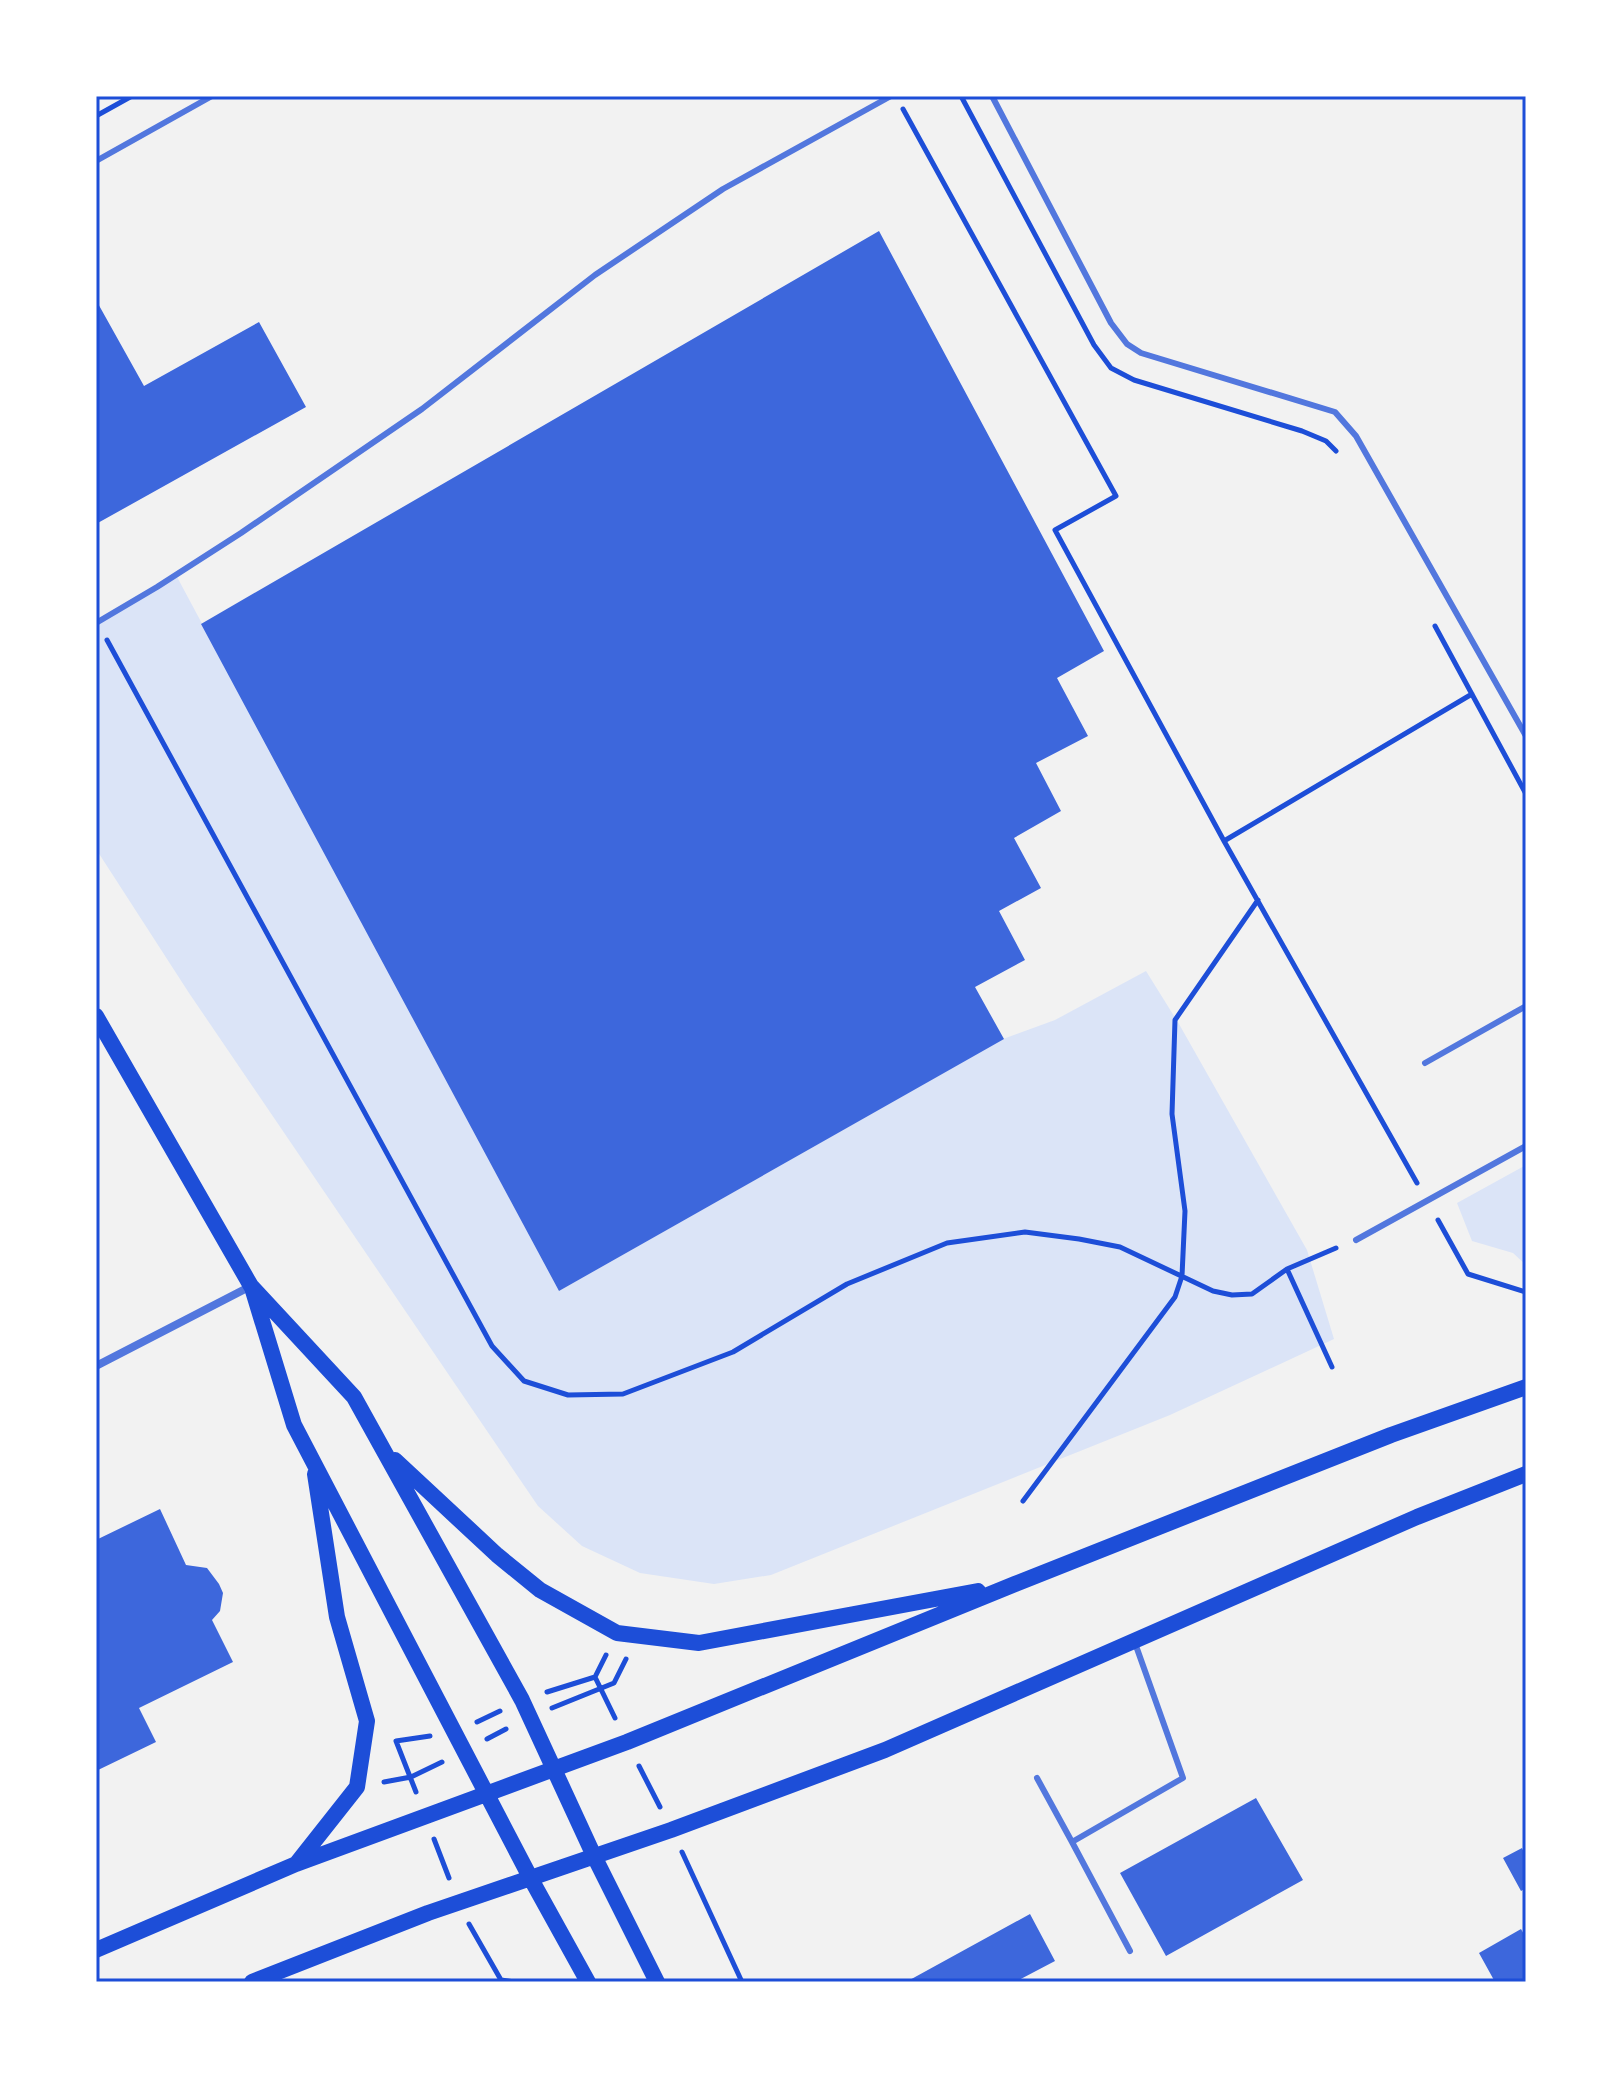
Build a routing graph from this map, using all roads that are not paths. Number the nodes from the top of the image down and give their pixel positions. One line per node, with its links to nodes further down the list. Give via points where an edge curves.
1 (212, 96): 4 (lane)
2 (894, 96): 5 (lane, via 723,189 595,275 422,409 228,542)
3 (992, 96): 6 (lane, via 1111,323 1127,344 1141,353 1335,412 1356,436)
4 (96, 161)
5 (97, 622)
6 (1526, 736)
7 (1526, 1006): 10 (lane)
8 (96, 1016): 9 (main road)
9 (100, 1034): 13 (main road)
10 (1425, 1063)
11 (1526, 1146): 12 (lane)
12 (1356, 1240)
13 (251, 1286): 14 (street); 16 (main road, via 354,1397); 17 (main road, via 294,1425)
14 (96, 1366)
15 (1526, 1387): 19 (main road)
16 (383, 1449): 19 (main road, via 540,1590 617,1633 699,1643); 21 (main road)
17 (313, 1460): 23 (main road); 26 (main road, via 337,1617 367,1721 357,1787)
18 (1526, 1474): 20 (main road)
19 (1015, 1584): 21 (main road)
20 (1134, 1640): 24 (lane, via 1183,1778); 25 (main road, via 885,1750)
21 (555, 1770): 23 (main road); 25 (main road)
22 (1037, 1778): 24 (lane)
23 (488, 1793): 26 (main road); 27 (main road)
24 (1072, 1842): 29 (lane)
25 (594, 1856): 27 (main road); 32 (main road)
26 (296, 1864): 28 (main road)
27 (531, 1879): 30 (main road); 31 (main road)
28 (96, 1950)
29 (1130, 1951)
30 (252, 1982)
31 (588, 1982)
32 (657, 1982)

